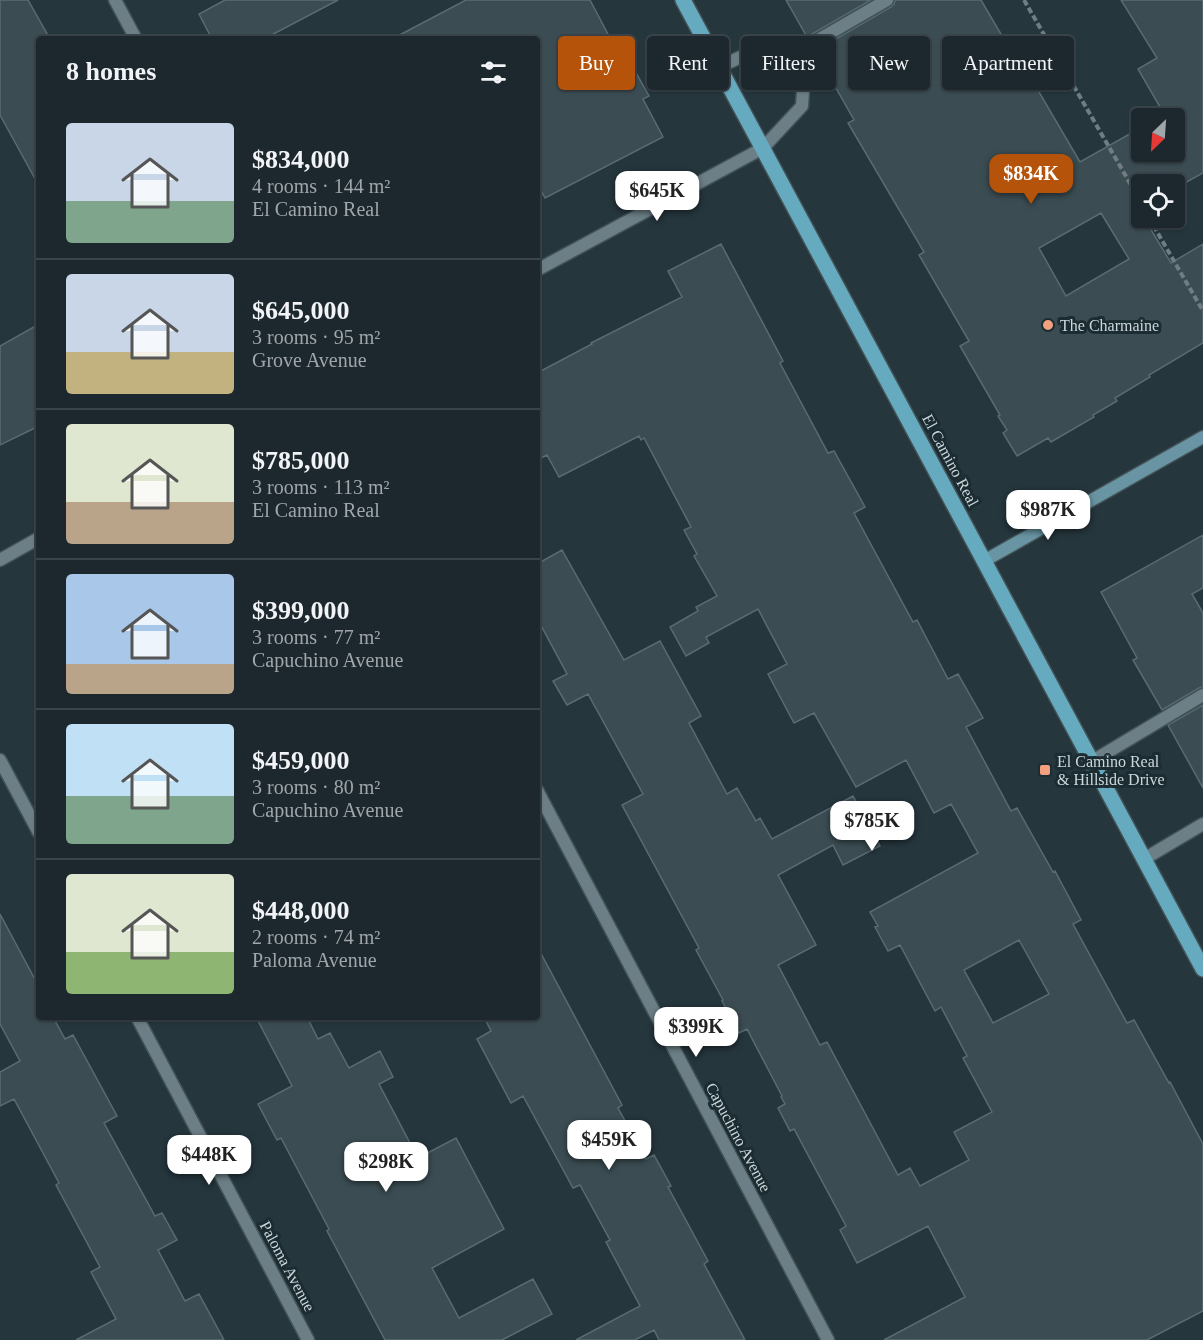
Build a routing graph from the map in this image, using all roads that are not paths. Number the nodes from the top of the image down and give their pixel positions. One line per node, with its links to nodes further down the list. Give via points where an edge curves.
1 (115, 0): 4 (street)
2 (683, 0): 5 (main road, El Camino Real)
3 (887, 0): 6 (street)
4 (134, 36)
5 (702, 36)
6 (824, 36)
7 (729, 85): 9 (main road, El Camino Real)
8 (803, 90): 9 (street, via 802,106)
9 (763, 148): 10 (street); 14 (main road, El Camino Real)
10 (540, 268)
11 (1203, 437): 14 (main road)
12 (36, 540): 13 (street)
13 (0, 560)
14 (984, 561): 17 (main road, El Camino Real)
15 (1203, 695): 17 (street)
16 (0, 760): 20 (street)
17 (1091, 762): 21 (main road, El Camino Real)
18 (540, 796): 25 (street, Capuchino Avenue)
19 (1203, 824): 21 (street)
20 (36, 827)
21 (1144, 859): 22 (main road, El Camino Real)
22 (1203, 969)
23 (139, 1020): 24 (street, Paloma Avenue)
24 (308, 1340)
25 (828, 1340)

